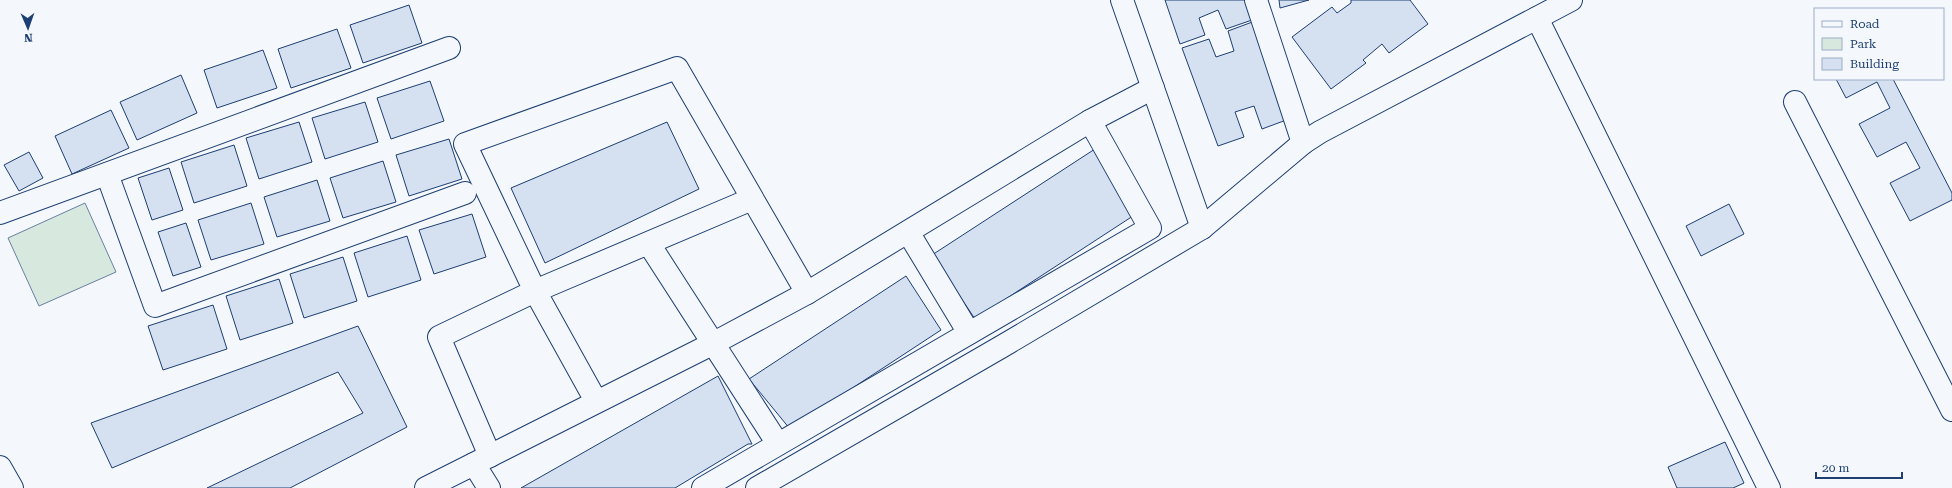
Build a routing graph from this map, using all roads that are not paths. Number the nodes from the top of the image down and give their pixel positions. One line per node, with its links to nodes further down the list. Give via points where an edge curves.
1 (1122, 0): 6 (street)
2 (1256, 0): 9 (street)
3 (1571, 0): 4 (street)
4 (1537, 18): 9 (street); 31 (street)
5 (450, 48): 10 (street)
6 (1153, 88): 8 (street); 14 (street)
7 (1795, 102): 22 (street)
8 (1090, 121): 15 (street); 19 (street, via 1150,228)
9 (1303, 143): 14 (street)
10 (107, 174): 11 (street, via 155,306); 13 (street)
11 (465, 194)
12 (752, 199): 16 (street); 17 (street, via 677,68 465,144); 18 (street)
13 (0, 214)
14 (1202, 228): 30 (street, via 1008,344)
15 (908, 232): 18 (street); 19 (street)
16 (649, 244): 17 (street); 20 (street)
17 (535, 291): 21 (street); 24 (street, via 439,337)
18 (807, 293): 20 (street)
19 (969, 333): 23 (street)
20 (714, 343): 21 (street); 23 (street)
21 (596, 402): 24 (street)
22 (1952, 410)
23 (778, 444): 29 (street)
24 (482, 460): 27 (street); 28 (street)
25 (0, 467): 26 (street)
26 (12, 488)
27 (426, 488)
28 (489, 488)
29 (703, 488)
30 (757, 488)
31 (1769, 488)

